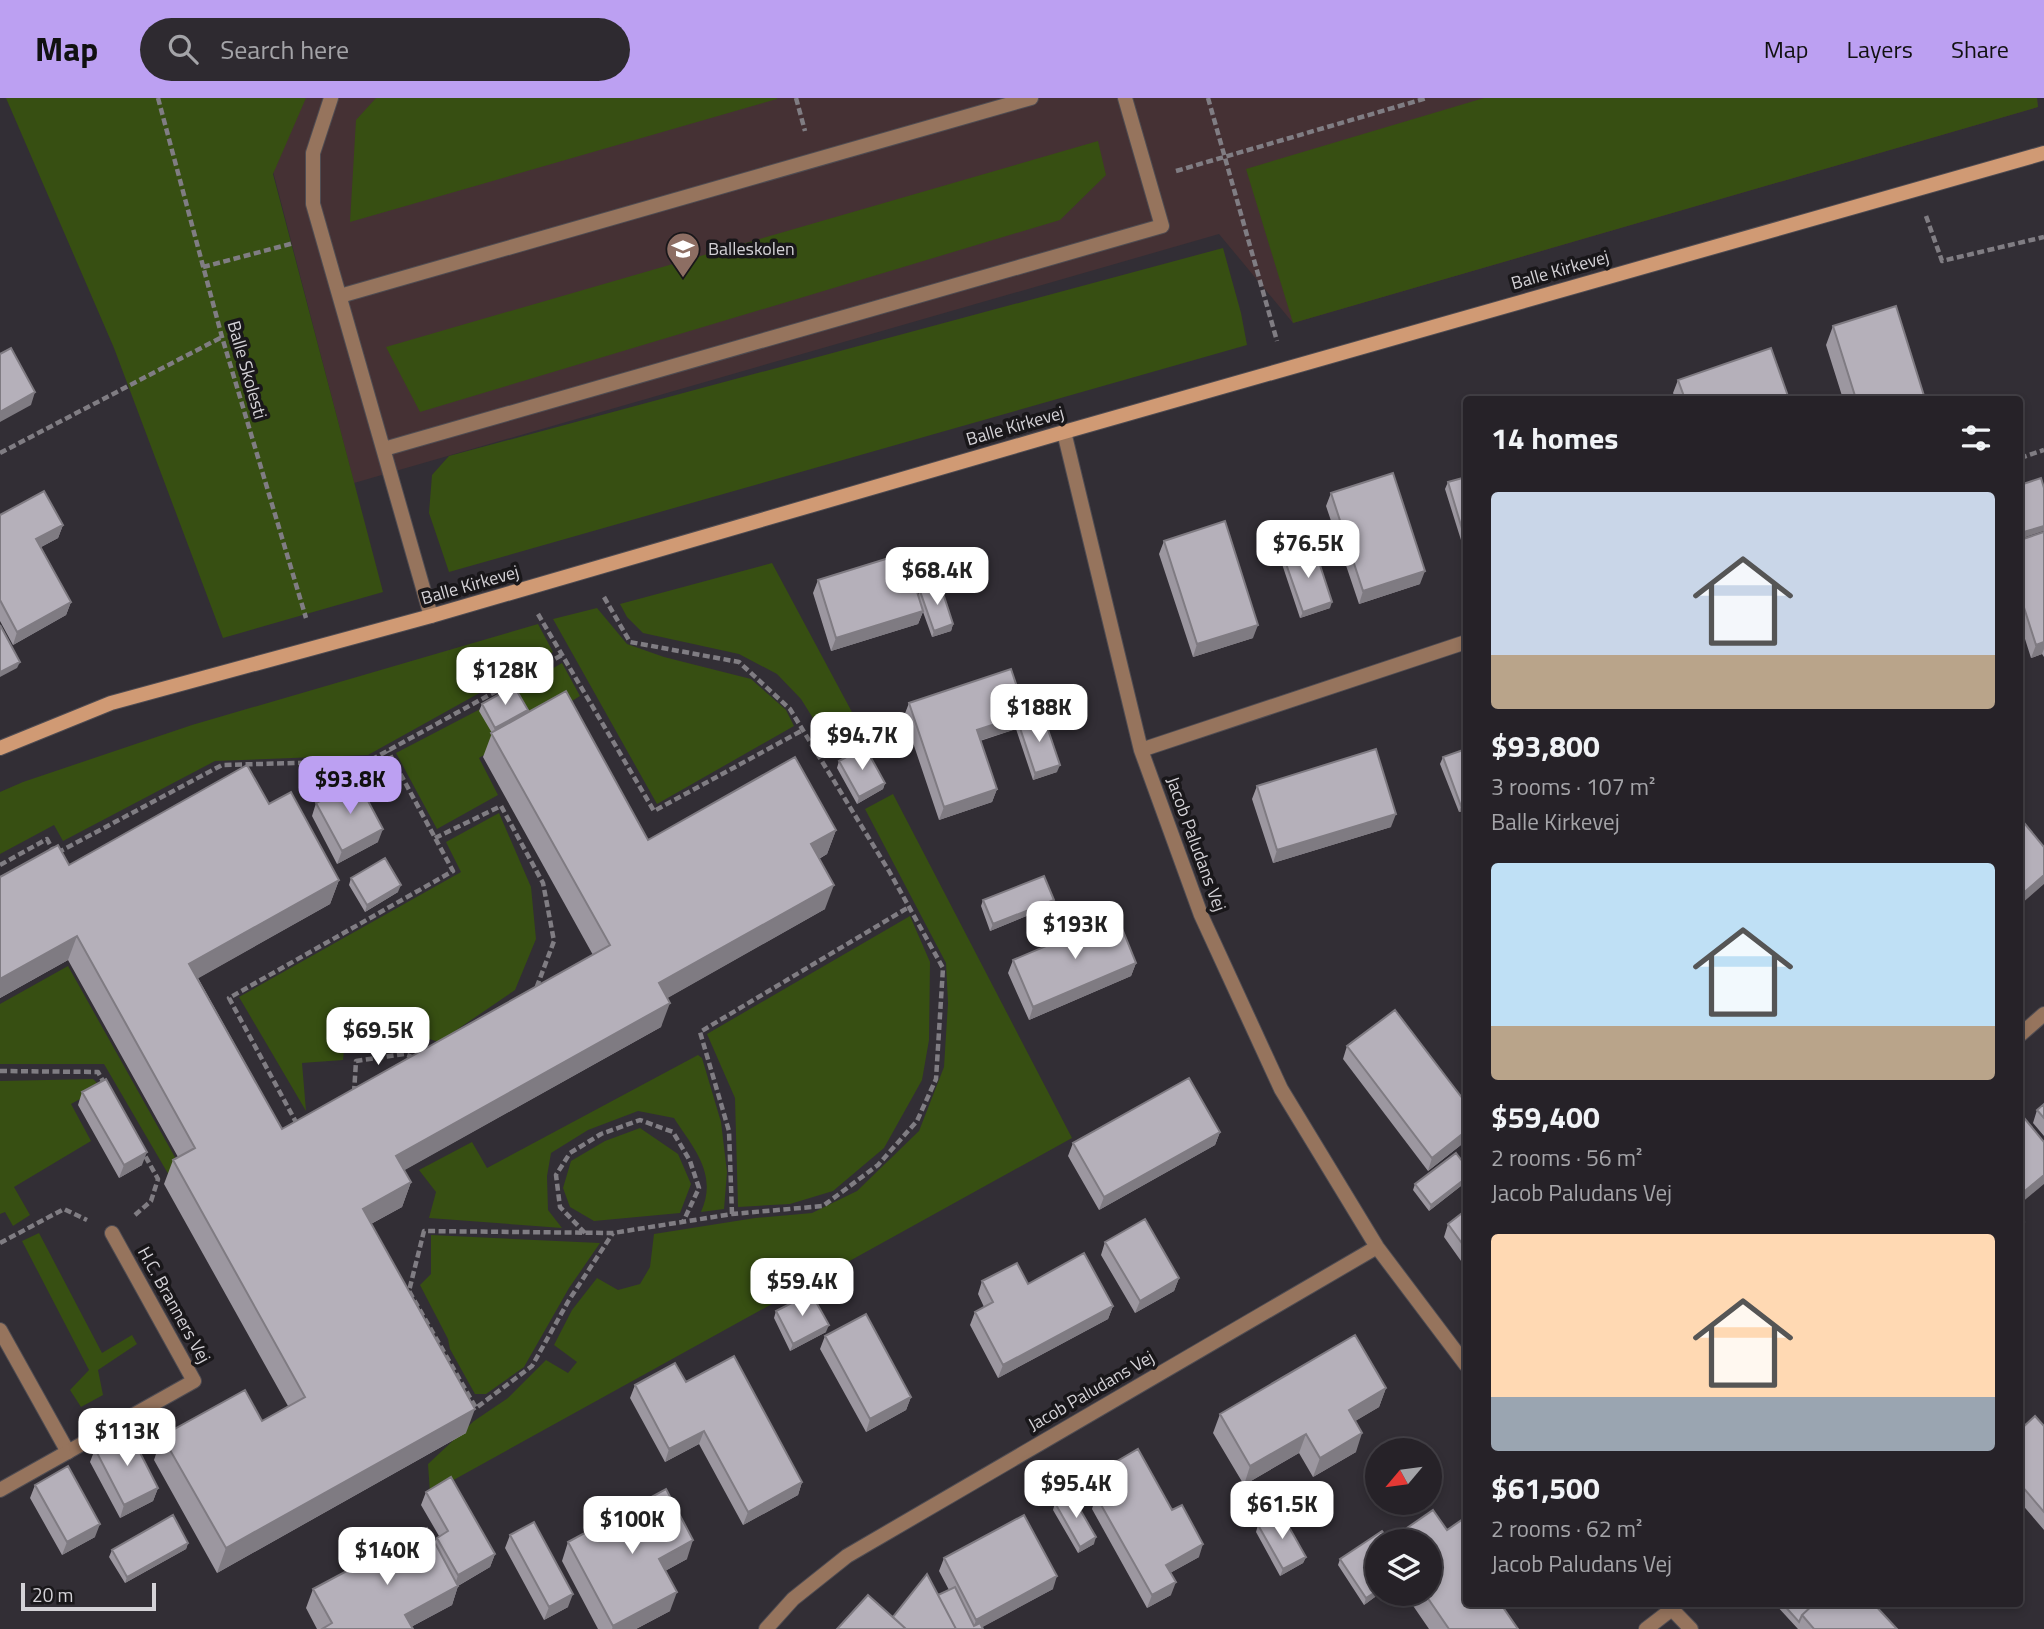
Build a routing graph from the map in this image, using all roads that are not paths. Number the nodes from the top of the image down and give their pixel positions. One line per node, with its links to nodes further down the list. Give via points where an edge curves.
1 (331, 98): 5 (street, via 313,153 313,204)
2 (1031, 98): 5 (street)
3 (1125, 98): 7 (street, via 1162,226)
4 (2044, 153): 6 (street, Balle Kirkevej)
5 (340, 296): 7 (street)
6 (1064, 432): 8 (street, Balle Kirkevej); 11 (street, Jacob Paludans Vej)
7 (384, 449): 8 (street)
8 (431, 617): 10 (street, Balle Kirkevej, via 111,702)
9 (1463, 643): 11 (street)
10 (0, 748)
11 (1141, 750): 15 (street, Jacob Paludans Vej, via 1201,915 1281,1089)
12 (2044, 1014): 13 (street)
13 (2023, 1032)
14 (113, 1233): 18 (street, H.C. Branners Vej, via 194,1381)
15 (1377, 1247): 17 (street, Jacob Paludans Vej); 22 (street, Jacob Paludans Vej, via 847,1556 793,1599)
16 (0, 1330): 18 (street)
17 (1463, 1361)
18 (68, 1452): 19 (street, H.C. Branners Vej)
19 (0, 1490)
20 (1668, 1607): 23 (street)
21 (1670, 1607): 24 (street)
22 (766, 1629)
23 (1646, 1629)
24 (1691, 1629)

